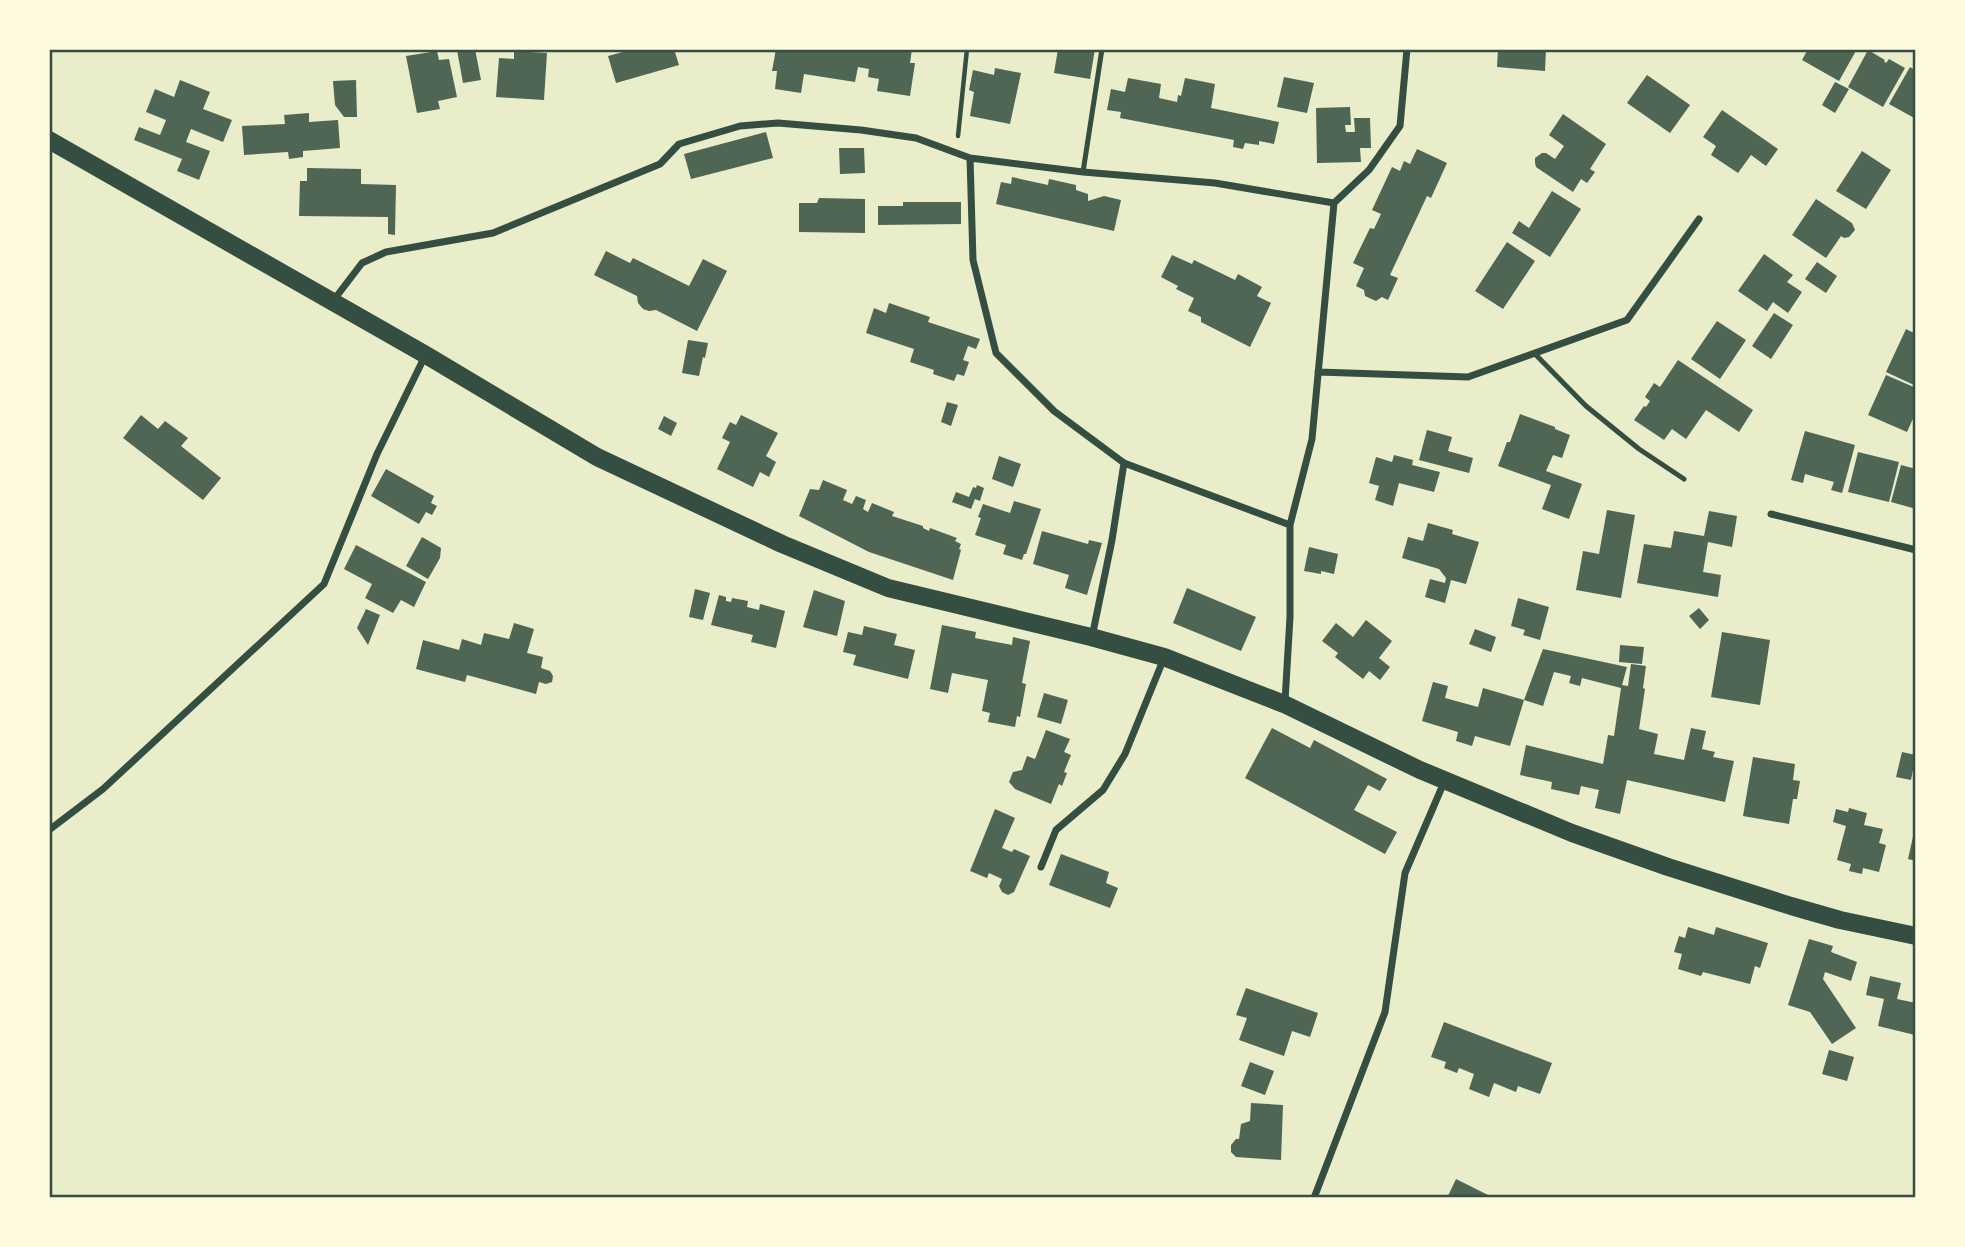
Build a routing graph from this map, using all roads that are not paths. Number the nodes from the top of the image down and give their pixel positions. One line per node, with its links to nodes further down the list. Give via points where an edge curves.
1 (1102, 49): 5 (lane)
2 (1407, 49): 6 (street, via 1400,126 1369,170)
3 (49, 140): 8 (main road)
4 (970, 158): 5 (street); 8 (street, via 916,138 861,130 778,123 740,126 679,144 660,164 493,233 386,252 362,263); 12 (street, via 973,260 996,353 1054,411)
5 (1083, 172): 6 (street, via 1215,183)
6 (1334, 203): 11 (street)
7 (1699, 219): 9 (street, via 1627,320)
8 (332, 301): 10 (main road)
9 (1535, 354): 11 (street, via 1468,377); 13 (lane, via 1586,406)
10 (426, 355): 17 (main road, via 597,457 782,544 888,588); 21 (street, via 377,454 324,584 103,789)
11 (1318, 372): 15 (street, via 1312,439)
12 (1124, 463): 15 (street); 17 (street)
13 (1684, 479)
14 (1771, 514): 16 (street)
15 (1290, 525): 19 (street)
16 (1916, 550)
17 (1091, 637): 18 (main road)
18 (1164, 657): 19 (main road); 22 (street, via 1125,754 1103,790 1056,830)
19 (1284, 704): 20 (main road)
20 (1445, 780): 23 (main road, via 1668,867 1791,906); 24 (street, via 1405,873 1385,1012)
21 (49, 830)
22 (1041, 867)
23 (1916, 936)
24 (1314, 1198)

